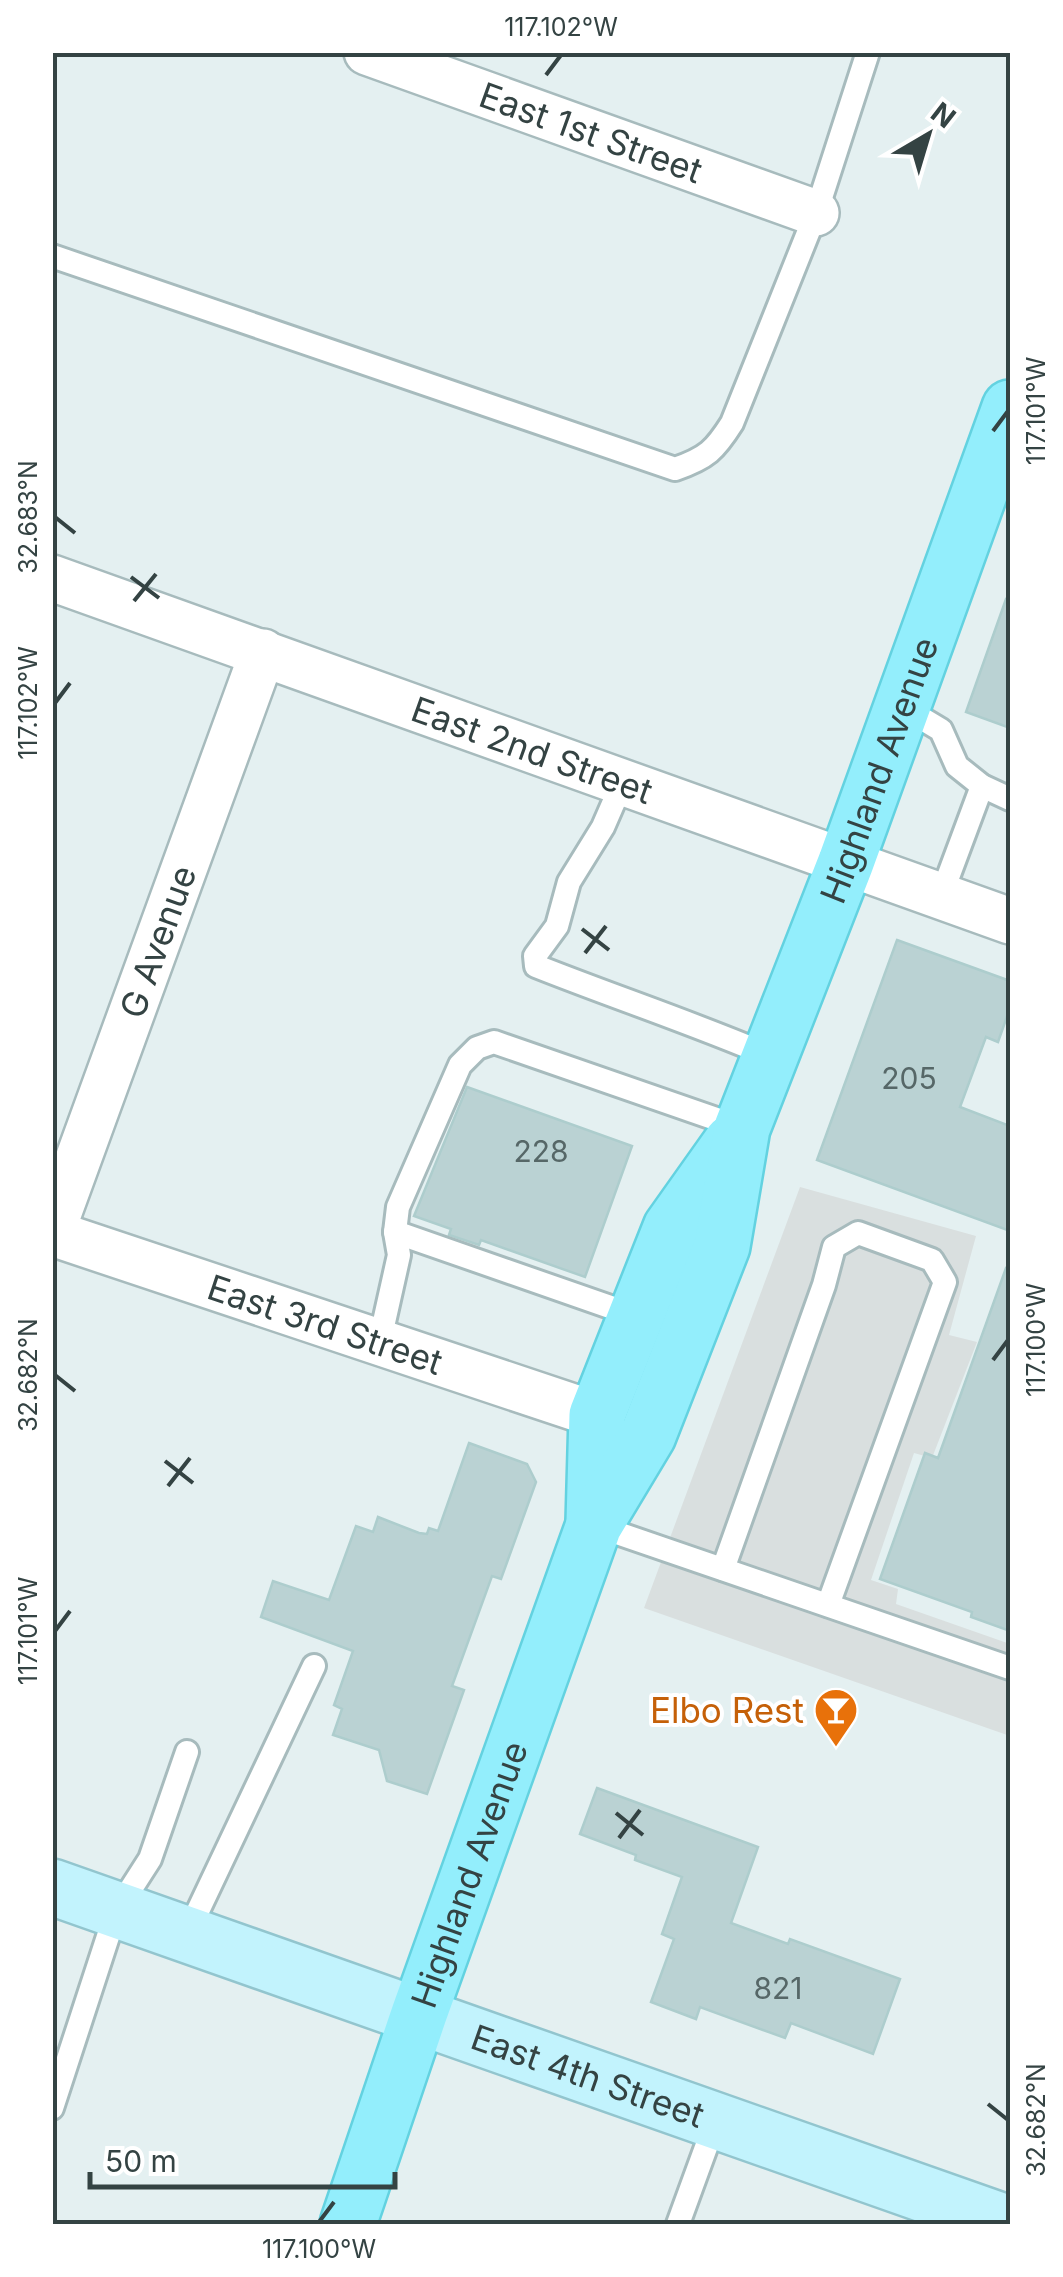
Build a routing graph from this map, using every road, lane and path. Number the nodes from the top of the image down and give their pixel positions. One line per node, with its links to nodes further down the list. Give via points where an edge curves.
1 (367, 52): 3 (street, East 1st Street)
2 (868, 52): 3 (lane)
3 (816, 213): 4 (lane, via 732,423 700,461 675,468)
4 (52, 256)
5 (1010, 408): 8 (main road, Highland Avenue)
6 (52, 578): 7 (street, East 2nd Street)
7 (263, 652): 9 (street, East 2nd Street); 17 (street, G Avenue)
8 (901, 706): 10 (lane, via 940,730 957,766); 12 (main road, Highland Avenue)
9 (623, 781): 12 (street, East 2nd Street); 15 (lane, via 568,882 557,926 535,956 536,966)
10 (982, 786): 11 (lane); 13 (lane)
11 (1010, 799)
12 (846, 862): 13 (street, East 2nd Street); 15 (main road, Highland Avenue)
13 (941, 896): 14 (street, East 2nd Street)
14 (1010, 921)
15 (770, 1056): 16 (main road, Highland Avenue)
16 (742, 1128): 18 (lane, via 494,1042 460,1064 398,1207); 19 (main road, Highland Avenue, via 671,1228); 22 (main road, Highland Avenue, via 722,1246 648,1435)
17 (52, 1232): 20 (street, East 3rd Street)
18 (395, 1232): 19 (lane); 20 (lane, via 399,1255)
19 (636, 1316): 21 (main road, Highland Avenue)
20 (380, 1340): 21 (street, East 3rd Street)
21 (597, 1414): 22 (main road, Highland Avenue)
22 (594, 1525): 23 (lane); 31 (main road, Highland Avenue)
23 (723, 1569): 24 (lane); 24 (lane, via 834,1247 858,1234 932,1260 945,1282)
24 (828, 1605): 26 (lane)
25 (314, 1666): 30 (lane)
26 (1010, 1668)
27 (187, 1752): 29 (lane, via 150,1859)
28 (52, 1887): 29 (street, East 4th Street)
29 (116, 1912): 30 (street, East 4th Street); 32 (lane)
30 (187, 1934): 31 (street, East 4th Street)
31 (419, 2014): 33 (street, East 4th Street); 34 (main road, Highland Avenue)
32 (52, 2108)
33 (716, 2119): 35 (lane); 36 (street, East 4th Street)
34 (348, 2224)
35 (678, 2224)
36 (1006, 2224)

